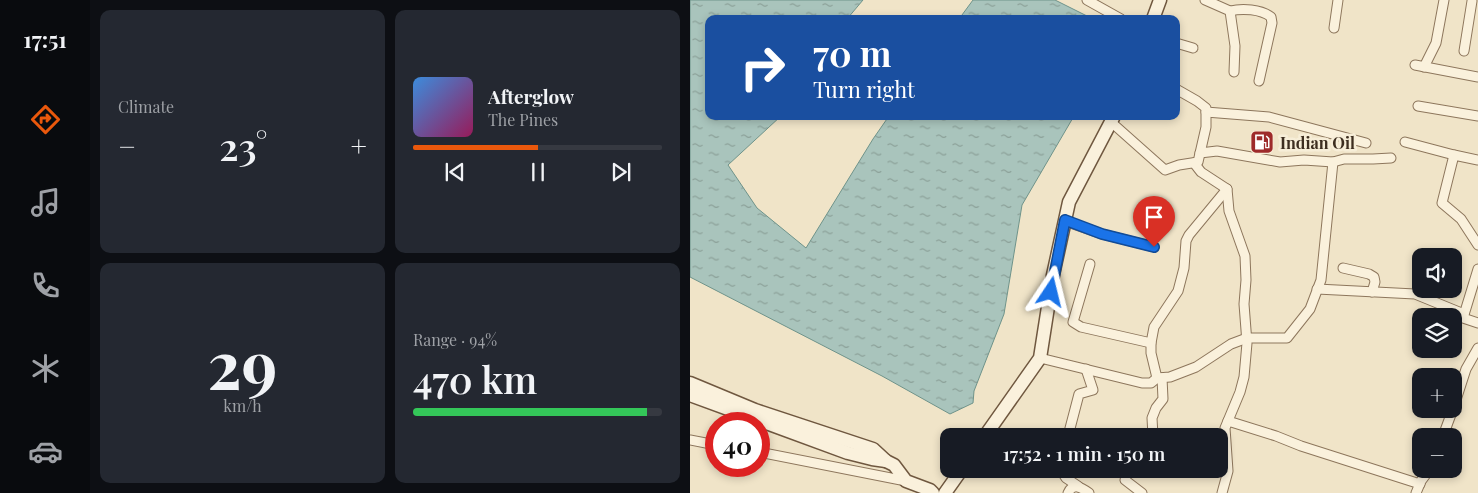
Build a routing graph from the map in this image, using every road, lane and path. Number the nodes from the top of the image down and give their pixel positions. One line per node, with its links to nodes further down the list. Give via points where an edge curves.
1 (1087, 0): 9 (street)
2 (1160, 0): 10 (street)
3 (1206, 0): 8 (street)
4 (1338, 0): 11 (street)
5 (1444, 0): 16 (street, via 1436,43 1420,66)
6 (1470, 0): 7 (street); 14 (street)
7 (1478, 1)
8 (1230, 11): 15 (street, via 1235,46); 17 (street, via 1242,9 1271,17)
9 (1114, 15)
10 (1154, 15)
11 (1334, 28)
12 (1180, 44): 13 (street)
13 (1193, 48)
14 (1464, 51)
15 (1234, 72)
16 (1478, 77)
17 (1259, 81)
18 (1180, 91): 20 (street, via 1206,108)
19 (1418, 106): 21 (street)
20 (1206, 112): 25 (street, via 1269,117); 26 (street)
21 (1478, 116)
22 (1111, 120): 33 (street, via 1069,202)
23 (1113, 120): 31 (street, via 1166,170 1179,164)
24 (1405, 142): 27 (street)
25 (1366, 144)
26 (1200, 152): 30 (street, via 1217,151 1280,162); 31 (street, via 1198,162)
27 (1454, 155): 29 (street); 34 (street, via 1442,203 1461,219)
28 (1391, 158): 30 (street)
29 (1478, 160)
30 (1333, 162): 39 (street)
31 (1194, 163): 32 (street, via 1201,172)
32 (1227, 189): 43 (street, via 1229,211 1245,256); 44 (street, via 1186,240 1178,291 1154,327)
33 (1065, 220): 35 (street, via 1102,234); 46 (street)
34 (1478, 245)
35 (1154, 247)
36 (1090, 264): 44 (street, via 1073,322 1081,327)
37 (1343, 268): 40 (street, via 1374,277)
38 (1478, 270): 41 (street)
39 (1318, 289): 40 (street); 43 (street, via 1310,309 1287,338)
40 (1372, 292): 41 (street, via 1415,294)
41 (1464, 314): 42 (street, via 1463,318)
42 (1478, 323)
43 (1247, 338): 48 (street, via 1196,367); 52 (street, via 1244,376)
44 (1151, 343): 48 (street)
45 (1478, 348): 49 (street)
46 (1040, 358): 47 (street); 53 (street)
47 (1086, 369): 48 (street, via 1142,383 1151,383); 54 (street, via 1093,390 1080,394)
48 (1159, 378): 55 (street, via 1163,399 1152,418)
49 (1462, 381)
50 (690, 382): 61 (street, via 755,410 873,449)
51 (690, 395): 61 (street, via 848,453)
52 (1228, 421): 67 (street); 74 (street, via 1225,428 1228,471)
53 (991, 428)
54 (1070, 428)
55 (1152, 428)
56 (690, 440): 57 (street)
57 (705, 443)
58 (690, 444): 59 (street)
59 (705, 447)
60 (770, 454): 66 (street)
61 (886, 461): 66 (street, via 894,465)
62 (956, 478): 70 (street)
63 (1066, 478): 68 (street)
64 (1424, 478): 67 (street)
65 (1125, 480): 73 (street)
66 (906, 481): 69 (street)
67 (1420, 484): 75 (street)
68 (1078, 486): 71 (street); 72 (street)
69 (927, 492)
70 (945, 493)
71 (1068, 493)
72 (1089, 493)
73 (1142, 493)
74 (1222, 493)
75 (1416, 493)

